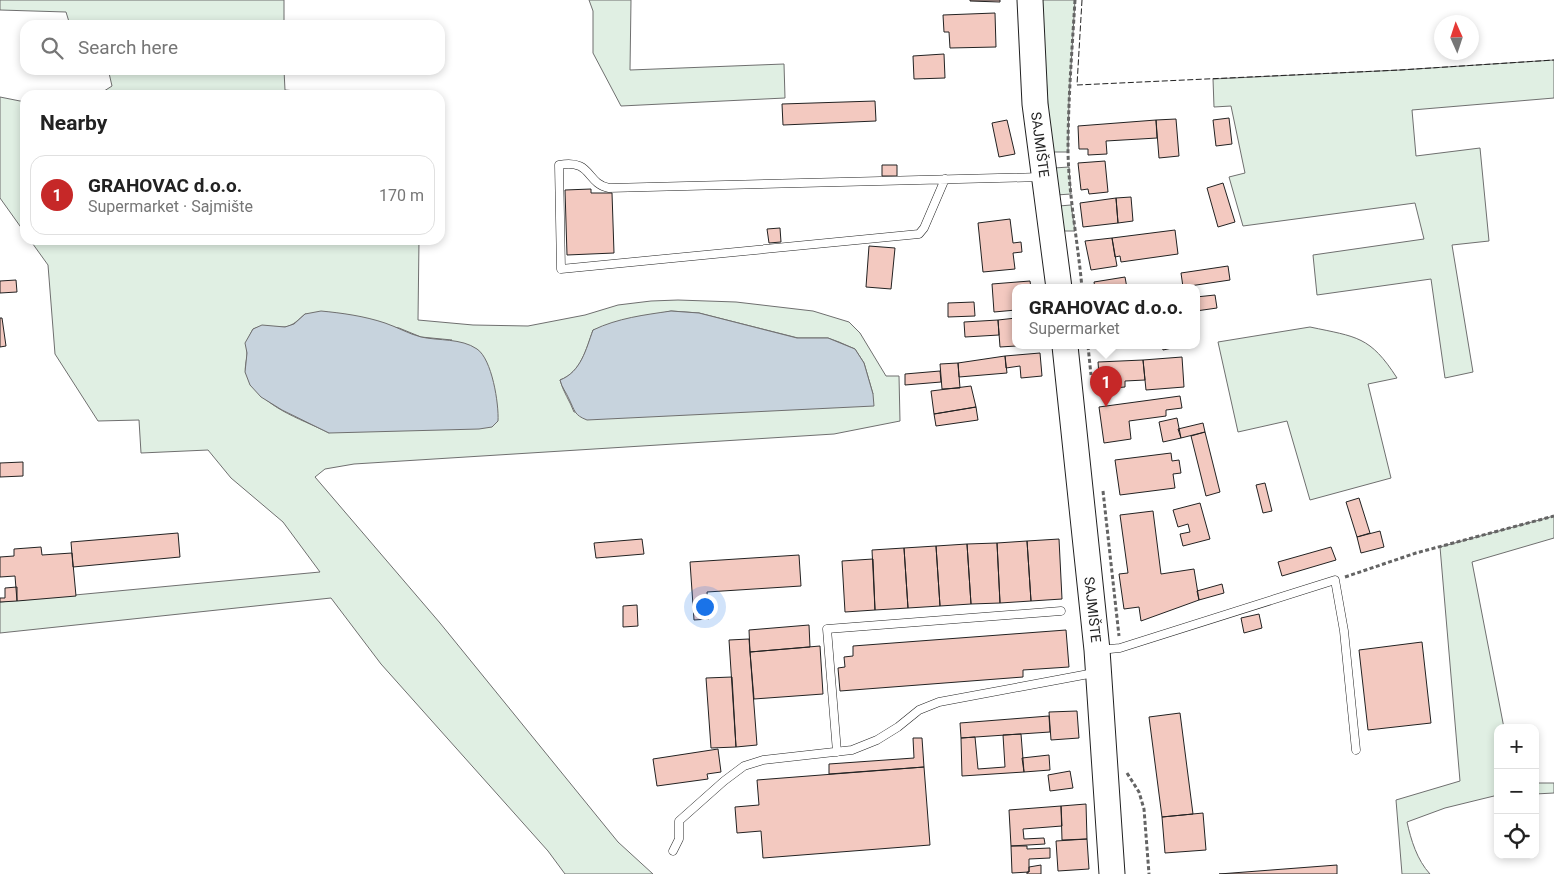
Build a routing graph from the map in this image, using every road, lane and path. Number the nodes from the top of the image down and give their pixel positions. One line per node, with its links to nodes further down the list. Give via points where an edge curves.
1 (1030, 0): 3 (main road, SAJMIŠTE, via 1035,104)
2 (1075, 0): 6 (path, via 1068,152)
3 (1044, 177): 4 (lane); 5 (main road, SAJMIŠTE)
4 (945, 179): 4 (lane, via 919,234 561,269 558,165 580,165 602,187 609,188)
5 (1057, 284)
6 (1081, 284)
7 (1065, 349): 11 (main road, SAJMIŠTE)
8 (1554, 516): 9 (path)
9 (1335, 580): 11 (lane, via 1120,648); 12 (lane, via 1344,631)
10 (1061, 611): 13 (lane, via 827,629)
11 (1098, 661): 13 (lane, via 939,702 919,710 878,740); 15 (main road, SAJMIŠTE)
12 (1356, 750)
13 (837, 752): 14 (lane, via 763,760 744,766 679,821 679,839)
14 (673, 851)
15 (1112, 874)

